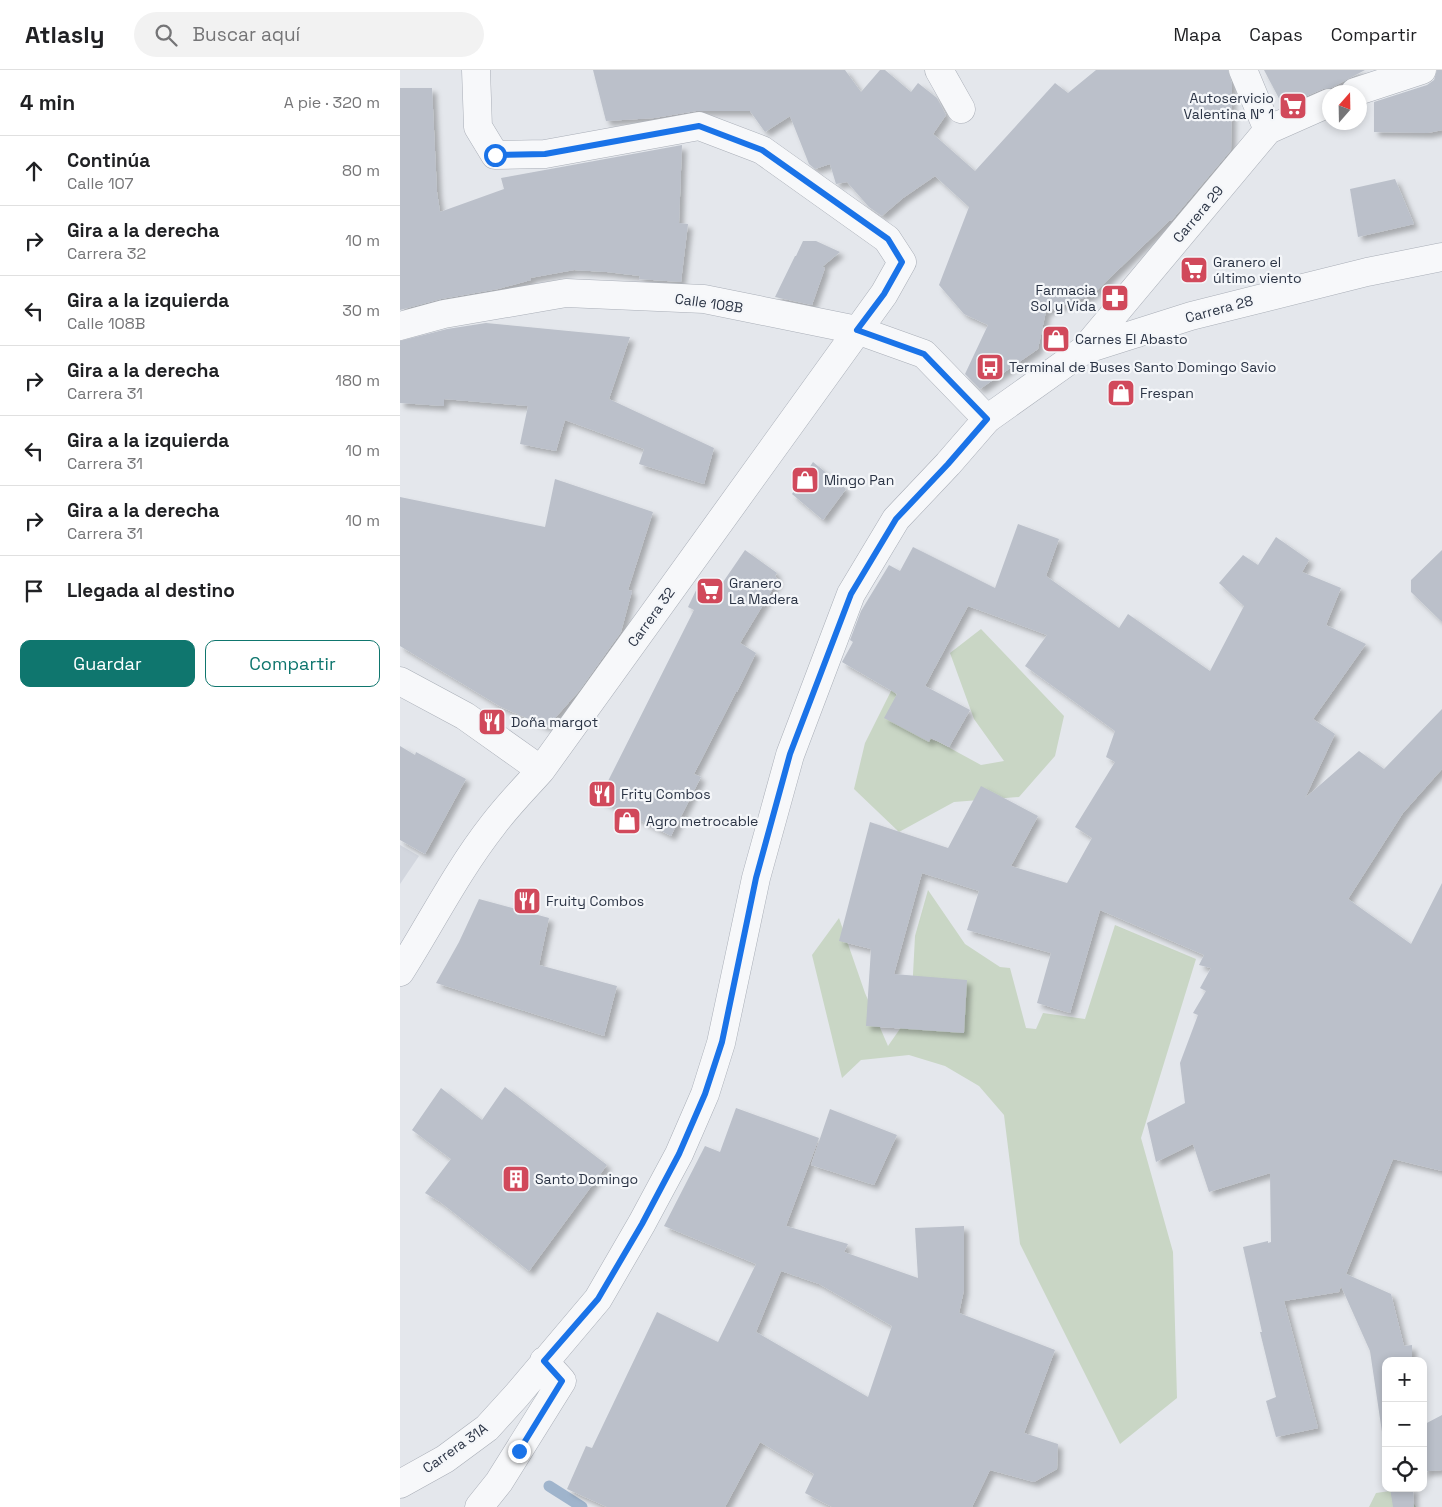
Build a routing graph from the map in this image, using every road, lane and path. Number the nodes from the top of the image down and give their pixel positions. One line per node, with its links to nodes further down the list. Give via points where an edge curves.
1 (476, 70): 11 (street, Carrera 32, via 478,127 495,155 545,154 699,126 762,150 888,239 902,262 884,294)
2 (939, 70): 7 (street)
3 (1243, 70): 8 (street)
4 (1422, 70): 5 (street)
5 (1367, 88)
6 (1322, 106): 8 (street, Carrera 29)
7 (961, 109)
8 (1268, 130): 12 (street, Carrera 29)
9 (1442, 257): 12 (street, Carrera 28, via 1191,316)
10 (400, 326): 11 (street, Calle 108B, via 444,314 566,292 704,299)
11 (857, 330): 13 (street, Calle 108B, via 924,354); 15 (street, Carrera 32)
12 (1084, 350): 13 (street, Carrera 28)
13 (987, 419): 17 (street, Carrera 28, via 896,519 851,594 790,754 756,878 722,1042 705,1094)
14 (400, 681): 15 (street, via 465,716)
15 (541, 770): 16 (street, Carrera 32, via 510,803 463,867)
16 (400, 972)
17 (679, 1154): 18 (street, Carrera 31A, via 598,1299)
18 (544, 1361): 19 (street, Carrera 31A, via 487,1428 445,1459); 20 (street, via 562,1381 499,1482)
19 (400, 1484)
20 (479, 1507)

